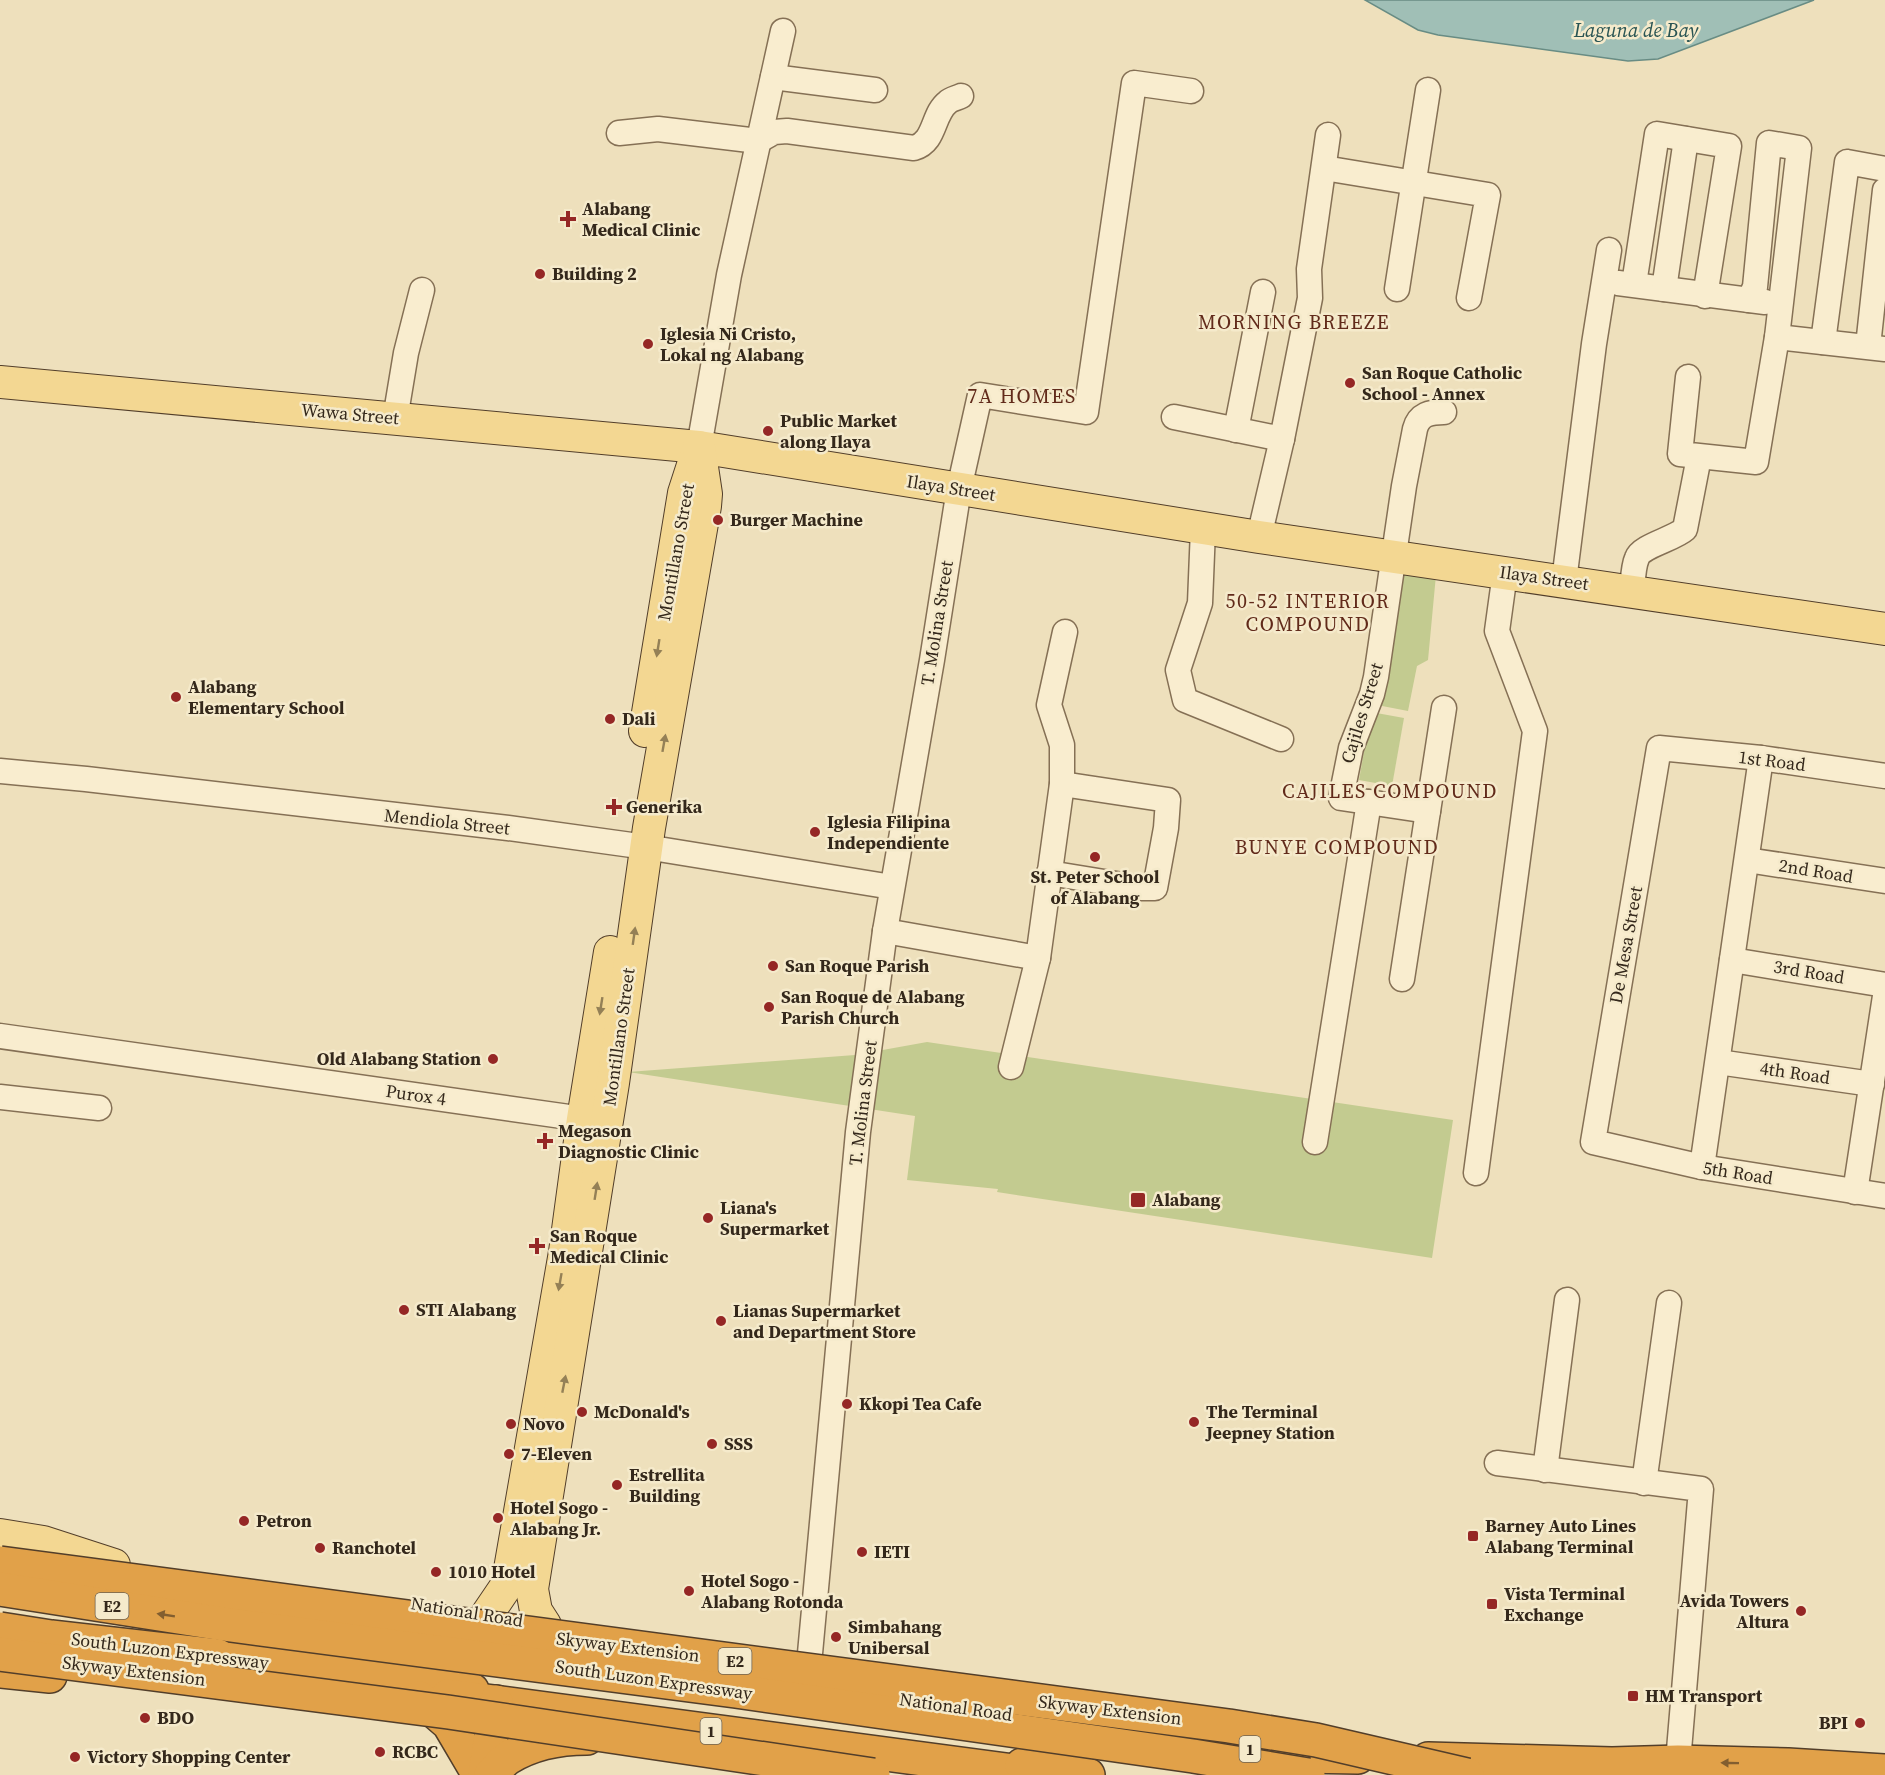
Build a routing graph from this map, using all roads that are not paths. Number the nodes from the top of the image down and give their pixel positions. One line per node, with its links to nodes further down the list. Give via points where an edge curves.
1 (783, 31): 2 (street, Montillano Street)
2 (773, 77): 3 (street); 10 (street, Montillano Street)
3 (875, 90)
4 (1428, 90): 13 (street)
5 (1191, 91): 38 (street, T. Molina Street, via 1134,83 1086,412 980,395)
6 (962, 96): 10 (street, via 948,102 927,141 914,148 787,131 774,132)
7 (620, 133): 10 (street, via 658,129)
8 (1328, 135): 11 (street)
9 (1686, 139): 16 (street, via 1657,134); 18 (street); 21 (street, via 1729,146)
10 (758, 141): 36 (street, Montillano Street, via 729,275)
11 (1324, 168): 13 (street); 35 (street, via 1309,269 1310,298)
12 (1885, 169): 26 (street, via 1847,162)
13 (1414, 184): 17 (street); 22 (street, via 1488,195)
14 (1885, 190): 28 (street)
15 (1609, 250): 27 (street)
16 (1634, 284): 18 (street); 27 (street, via 1615,282 1606,334)
17 (1397, 289)
18 (1664, 289): 21 (street)
19 (422, 290): 33 (street)
20 (1263, 292): 34 (street)
21 (1705, 296): 23 (street)
22 (1469, 298)
23 (1749, 300): 24 (street); 24 (street, via 1755,287 1769,143 1778,143 1799,148)
24 (1781, 305): 25 (street)
25 (1778, 337): 26 (street); 37 (street, via 1756,462)
26 (1823, 342): 28 (street)
27 (1594, 344): 43 (street)
28 (1876, 348)
29 (1688, 377): 37 (street, via 1680,454)
30 (0, 382): 33 (main road, Wawa Street)
31 (1444, 412): 41 (street, Cajiles Street, via 1431,412 1417,421)
32 (1174, 417): 34 (street)
33 (395, 419): 36 (main road, Wawa Street)
34 (1236, 430): 35 (street)
35 (1282, 439): 40 (street)
36 (699, 447): 38 (main road, Ilaya Street); 56 (main road, Montillano Street, via 705,506)
37 (1699, 457): 44 (street, via 1686,530 1641,550)
38 (959, 489): 39 (main road, Ilaya Street); 60 (street, T. Molina Street)
39 (1203, 529): 40 (main road, Ilaya Street); 48 (street, via 1200,603 1178,669 1185,700)
40 (1259, 537): 41 (main road, Ilaya Street)
41 (1394, 556): 42 (main road, Ilaya Street); 54 (street, Cajiles Street, via 1376,677 1351,748 1341,798)
42 (1505, 573): 43 (main road, Ilaya Street); 77 (street, via 1497,631 1535,731)
43 (1564, 581): 44 (main road, Ilaya Street)
44 (1632, 591): 45 (main road, Ilaya Street)
45 (1885, 629)
46 (1065, 632): 53 (street, via 1049,705 1062,745)
47 (1444, 708): 55 (street)
48 (1281, 740)
49 (1659, 748): 50 (street, 1st Road); 75 (street, De Mesa Street)
50 (1761, 758): 52 (street, 1st Road); 57 (street)
51 (0, 771): 56 (street, Mendiola Street)
52 (1885, 776)
53 (1062, 784): 58 (street); 58 (street, via 1168,800 1166,828 1155,888)
54 (1369, 802): 55 (street); 74 (street)
55 (1428, 811): 64 (street)
56 (637, 846): 60 (street, Mendiola Street); 72 (main road, Montillano Street)
57 (1747, 860): 59 (street, 2nd Road); 63 (street)
58 (1049, 873): 62 (street)
59 (1885, 881)
60 (892, 887): 61 (street, T. Molina Street)
61 (885, 931): 62 (street); 98 (street, T. Molina Street, via 858,1132)
62 (1038, 958): 69 (street)
63 (1732, 960): 65 (street, 3rd Road); 68 (street)
64 (1402, 979)
65 (1885, 985)
66 (1885, 996): 70 (street)
67 (0, 1036): 72 (street, Purox 4, via 248,1072)
68 (1718, 1062): 70 (street, 4th Road); 76 (street)
69 (1011, 1067)
70 (1872, 1084): 78 (street)
71 (0, 1097): 73 (street)
72 (596, 1100): 89 (main road, Montillano Street)
73 (99, 1108)
74 (1315, 1142)
75 (1593, 1142): 76 (street, 5th Road)
76 (1702, 1167): 78 (street, 5th Road)
77 (1476, 1173)
78 (1855, 1192): 79 (street, 5th Road)
79 (1885, 1196)
80 (1567, 1300): 83 (street)
81 (1669, 1303): 84 (street)
82 (1497, 1463): 83 (street)
83 (1545, 1470): 84 (street)
84 (1644, 1483): 103 (street, via 1701,1490)
85 (0, 1535): 88 (main road, via 43,1542)
86 (0, 1556): 88 (highway, National Road)
87 (0, 1563): 117 (highway, Skyway Extension / E2, bridge, via 1229,1726 1316,1740)
88 (114, 1565): 91 (highway, National Road); 99 (highway, via 103,1617 113,1647)
89 (520, 1587): 91 (main road, Montillano Street); 92 (main road, Montillano Street)
90 (0, 1589): 104 (highway, South Luzon Expressway / E2, one-way to 90, bridge, via 224,1624)
91 (488, 1613): 92 (highway, National Road)
92 (545, 1625): 94 (highway, National Road)
93 (0, 1629): 116 (highway, South Luzon Expressway / E2, bridge)
94 (577, 1653): 96 (highway, via 542,1655 244,1611 228,1612 213,1627 213,1653); 98 (highway, National Road / 1)
95 (0, 1654): 113 (highway, Skyway Extension, bridge, via 448,1712)
96 (240, 1669): 99 (highway, 1); 100 (highway, 1)
97 (0, 1671): 99 (highway)
98 (807, 1686): 104 (highway, National Road / 1)
99 (161, 1689)
100 (395, 1689): 101 (highway, 1); 109 (highway, via 422,1699 449,1724)
101 (496, 1702): 102 (highway, 1); 110 (highway)
102 (925, 1760): 108 (highway, 1); 114 (highway)
103 (1678, 1762): 105 (highway, National Road / 1); 106 (highway, National Road / 1, one-way to 103)
104 (1304, 1769): 105 (highway, National Road / 1)
105 (1554, 1769)
106 (1789, 1770): 107 (highway, National Road / 1)
107 (1885, 1771)
108 (995, 1772): 115 (highway, 1)
109 (479, 1775)
110 (485, 1775)
111 (491, 1775): 112 (highway, via 508,1759 552,1740 609,1738)
112 (862, 1775)
113 (873, 1775)
114 (896, 1775)
115 (1044, 1775)
116 (1088, 1775)
117 (1467, 1775)

